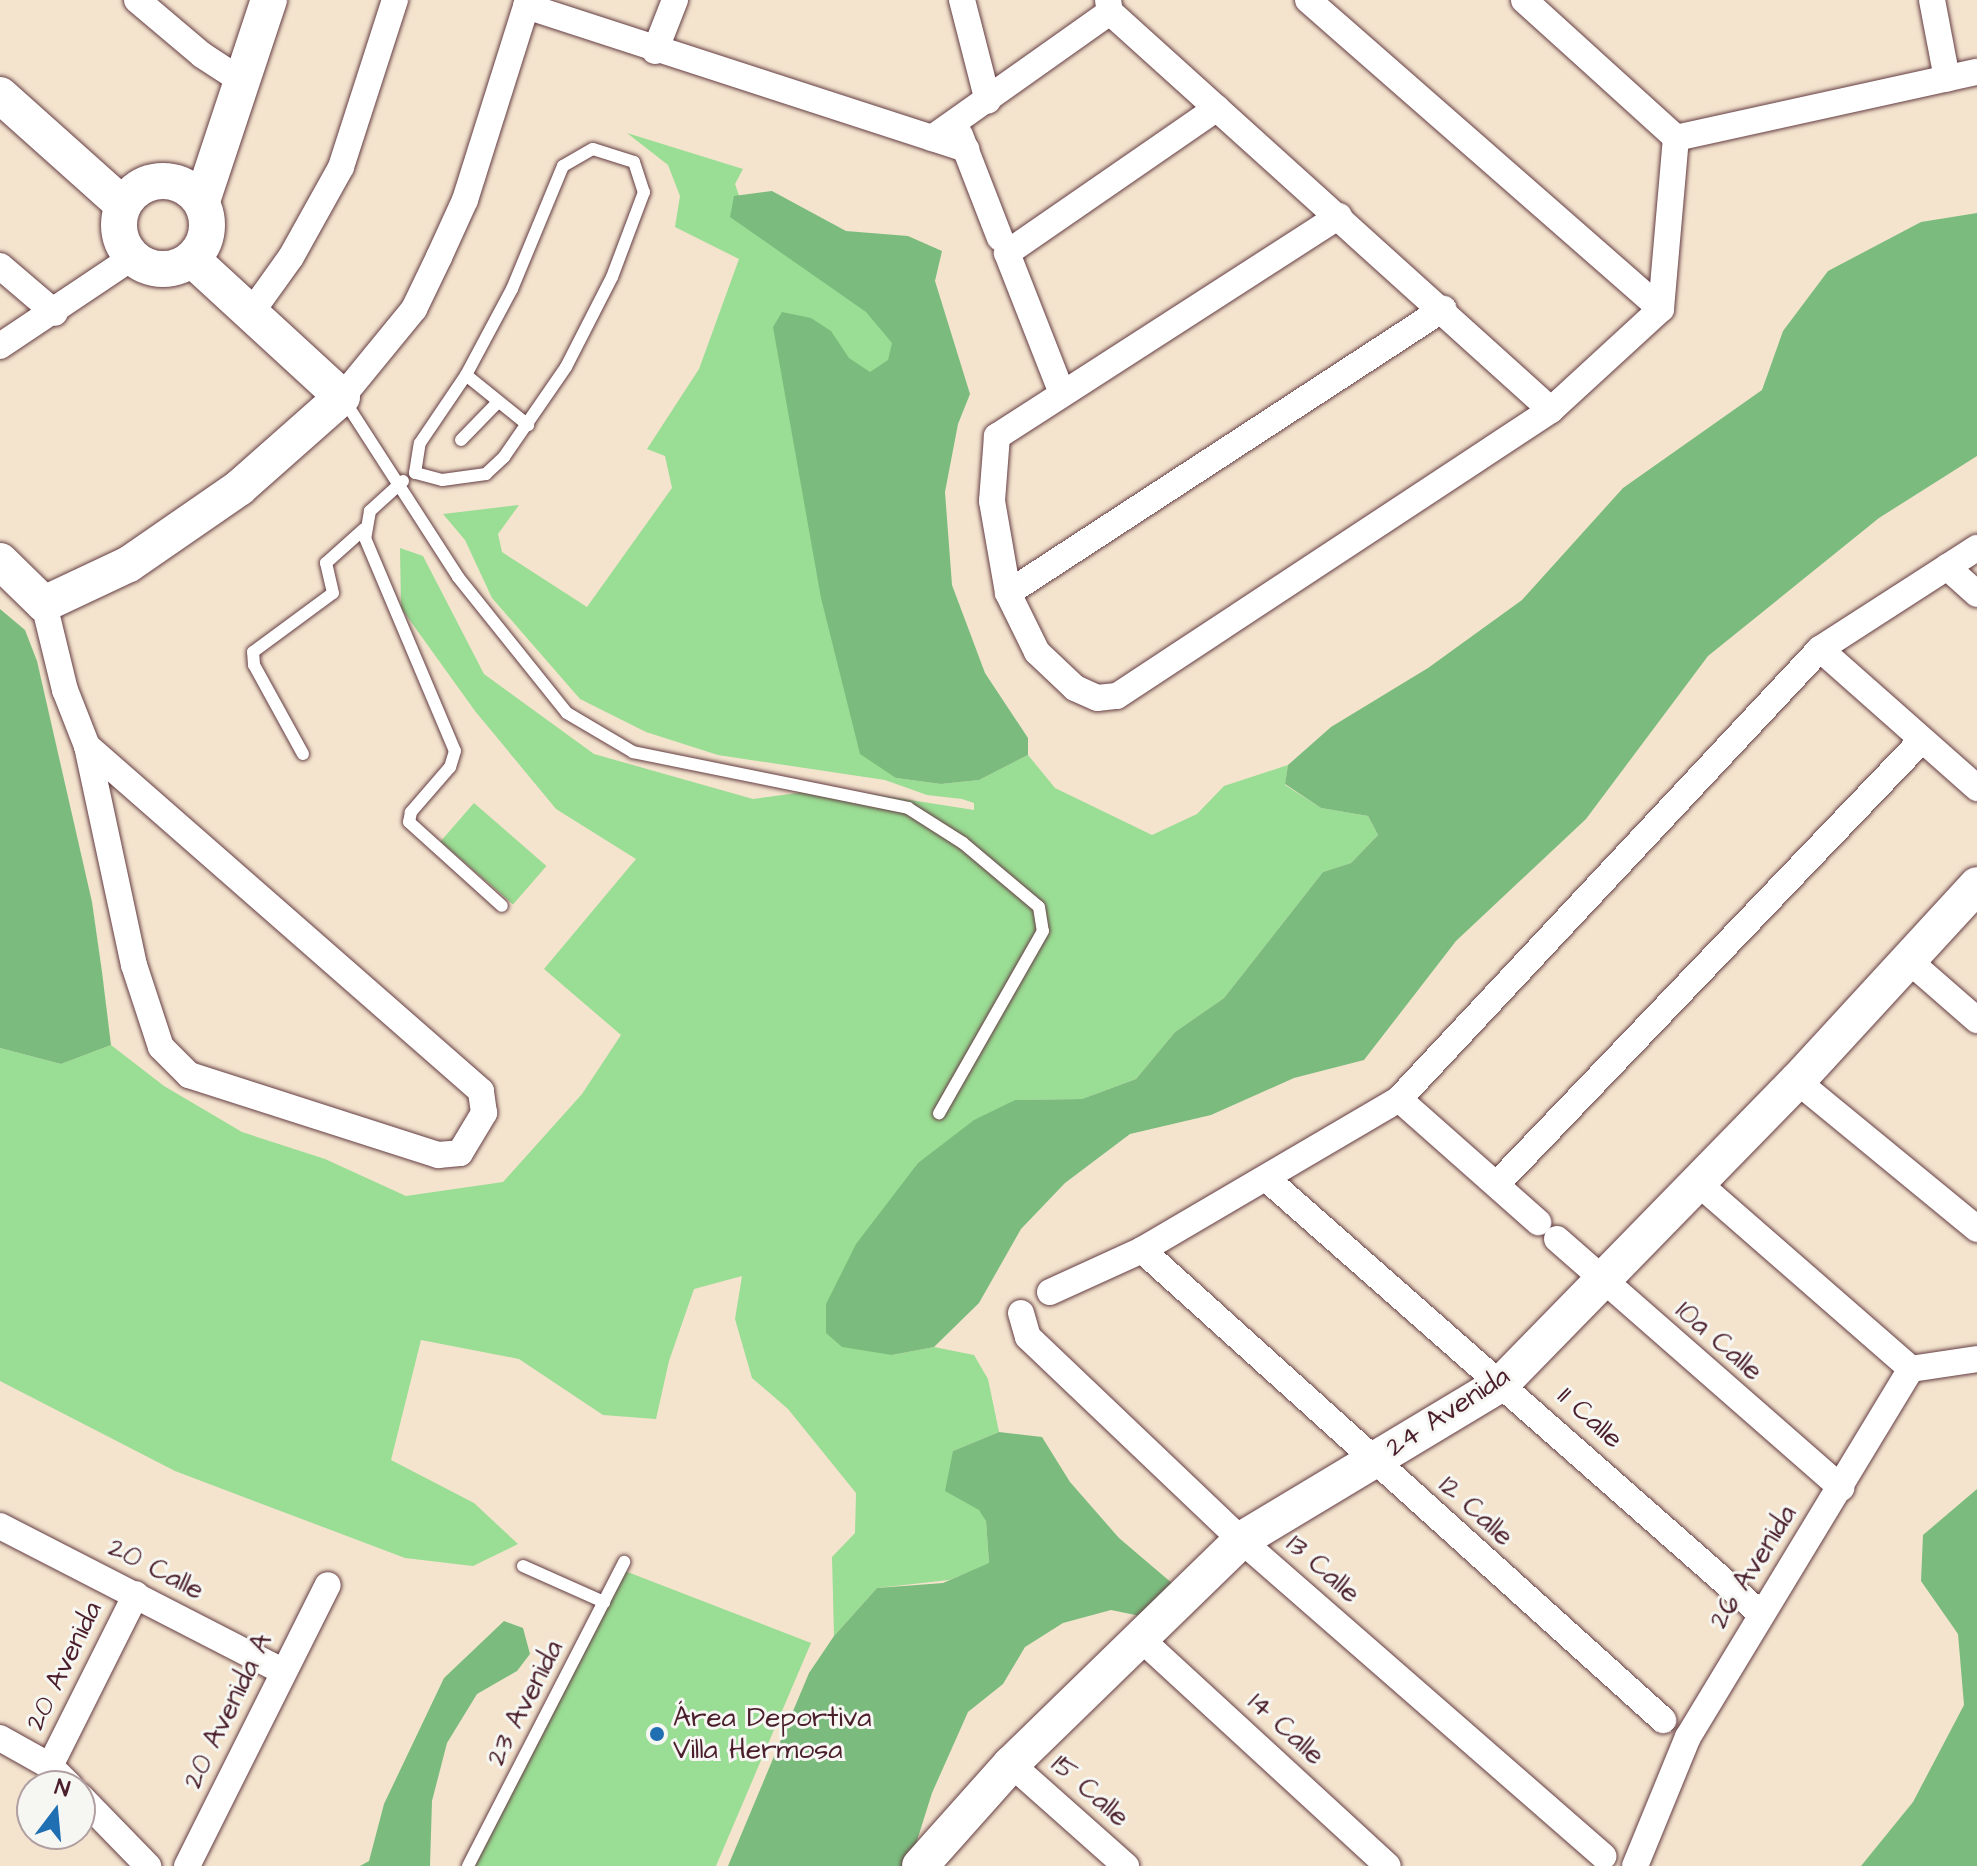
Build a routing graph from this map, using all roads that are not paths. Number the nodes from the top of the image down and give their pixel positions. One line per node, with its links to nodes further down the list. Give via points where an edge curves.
1 (137, 0): 14 (street, via 202,55)
2 (269, 0): 14 (main road)
3 (395, 0): 31 (street, via 341,167 291,257)
4 (675, 0): 11 (street)
5 (962, 0): 16 (street)
6 (1308, 0): 30 (street)
7 (1524, 0): 20 (street)
8 (1932, 0): 13 (street)
9 (527, 3): 11 (street); 36 (street, via 465,200 439,257 414,309)
10 (1109, 6): 16 (street); 17 (street)
11 (655, 51): 19 (street)
12 (1977, 72): 13 (street)
13 (1947, 79): 20 (street)
14 (245, 83): 22 (main road)
15 (0, 95): 23 (main road)
16 (988, 101): 18 (street)
17 (1217, 108): 24 (street); 35 (street, via 1007,253)
18 (955, 125): 19 (street); 21 (street)
19 (932, 138): 21 (street)
20 (1676, 138): 30 (street)
21 (966, 149): 25 (street)
22 (193, 193): 23 (main road, via 170,181 143,185); 27 (main road, via 208,232)
23 (123, 205): 26 (main road, via 119,233)
24 (1339, 216): 29 (street); 35 (street)
25 (1000, 238)
26 (133, 257): 27 (main road, via 162,270); 32 (street)
27 (192, 259): 31 (main road)
28 (0, 266): 32 (street)
29 (1443, 309): 38 (street); 47 (street)
30 (1661, 309): 38 (street)
31 (253, 310): 36 (main road)
32 (55, 313): 33 (street)
33 (0, 346)
34 (466, 375): 37 (lane); 39 (lane, via 512,289 563,166 593,149 626,156 640,170 644,192 605,290); 41 (lane, via 420,443)
35 (1061, 391): 47 (street, via 997,436 992,501)
36 (342, 397): 42 (lane); 49 (main road, via 239,488 129,564)
37 (498, 402): 39 (lane); 40 (lane)
38 (1551, 410): 47 (street, via 1117,696 1087,694 1057,673 1019,623)
39 (528, 425): 41 (lane, via 486,474 442,480)
40 (461, 440)
41 (415, 473): 42 (lane)
42 (399, 484): 43 (lane, via 370,511); 61 (lane, via 458,577 538,679 567,713 603,738 633,752 908,808 963,843 1039,907 1043,931)
43 (364, 529): 53 (lane, via 326,563 333,593 253,652 254,665); 56 (lane, via 454,744 450,767 411,812 409,822)
44 (1977, 548): 46 (street)
45 (0, 561): 49 (main road)
46 (1947, 567): 48 (street); 50 (street)
47 (1008, 593)
48 (1977, 594)
49 (44, 604): 52 (street, via 65,690)
50 (1820, 649): 51 (street); 60 (street)
51 (1921, 741): 54 (street); 63 (street)
52 (87, 746): 52 (street, via 134,965 161,1047 175,1065 189,1075 404,1145 438,1155 460,1153 484,1113 481,1091)
53 (303, 754)
54 (1977, 788)
55 (1977, 885): 57 (main road, 24 Avenida)
56 (502, 906)
57 (1907, 959): 58 (street); 59 (main road, 24 Avenida)
58 (1977, 1020)
59 (1797, 1081): 64 (main road, 24 Avenida); 65 (street)
60 (1399, 1099): 62 (street); 63 (street, 10a Calle)
61 (939, 1113)
62 (1267, 1179): 66 (street); 72 (street, 11 Calle)
63 (1498, 1183): 67 (street, 10a Calle)
64 (1698, 1183): 67 (main road, 24 Avenida); 71 (street)
65 (1977, 1229)
66 (1142, 1250): 68 (street); 73 (street, 12 Calle)
67 (1602, 1283): 72 (main road, 24 Avenida); 74 (street, 10a Calle)
68 (1050, 1292)
69 (1021, 1313): 76 (street, 13 Calle, via 1028,1337)
70 (1977, 1359): 71 (street)
71 (1911, 1369): 74 (street, 26 Avenida)
72 (1502, 1383): 73 (main road, 24 Avenida); 82 (street, 11 Calle)
73 (1372, 1461): 76 (main road, 24 Avenida); 85 (street, 12 Calle)
74 (1841, 1488): 82 (street, 26 Avenida)
75 (0, 1526): 80 (street, 20 Calle)
76 (1241, 1540): 83 (main road, 24 Avenida); 91 (street, 13 Calle)
77 (624, 1562): 81 (lane, 23 Avenida)
78 (523, 1566): 81 (lane)
79 (328, 1585): 84 (street, 20 Avenida A)
80 (136, 1594): 84 (street, 20 Calle); 88 (street, 20 Avenida)
81 (604, 1602): 94 (lane, 23 Avenida)
82 (1760, 1613): 98 (street, 26 Avenida, via 1688,1737)
83 (1141, 1639): 87 (main road, 24 Avenida); 97 (street, 14 Calle)
84 (282, 1671): 93 (street, 20 Avenida A)
85 (1663, 1720)
86 (0, 1738): 88 (street)
87 (1011, 1764): 95 (main road, 24 Avenida); 96 (street, 15 Calle)
88 (50, 1766): 89 (street)
89 (54, 1770)
90 (96, 1812): 92 (street)
91 (1603, 1856)
92 (148, 1866)
93 (187, 1866)
94 (468, 1866)
95 (920, 1866)
96 (1126, 1866)
97 (1388, 1866)
98 (1635, 1866)

